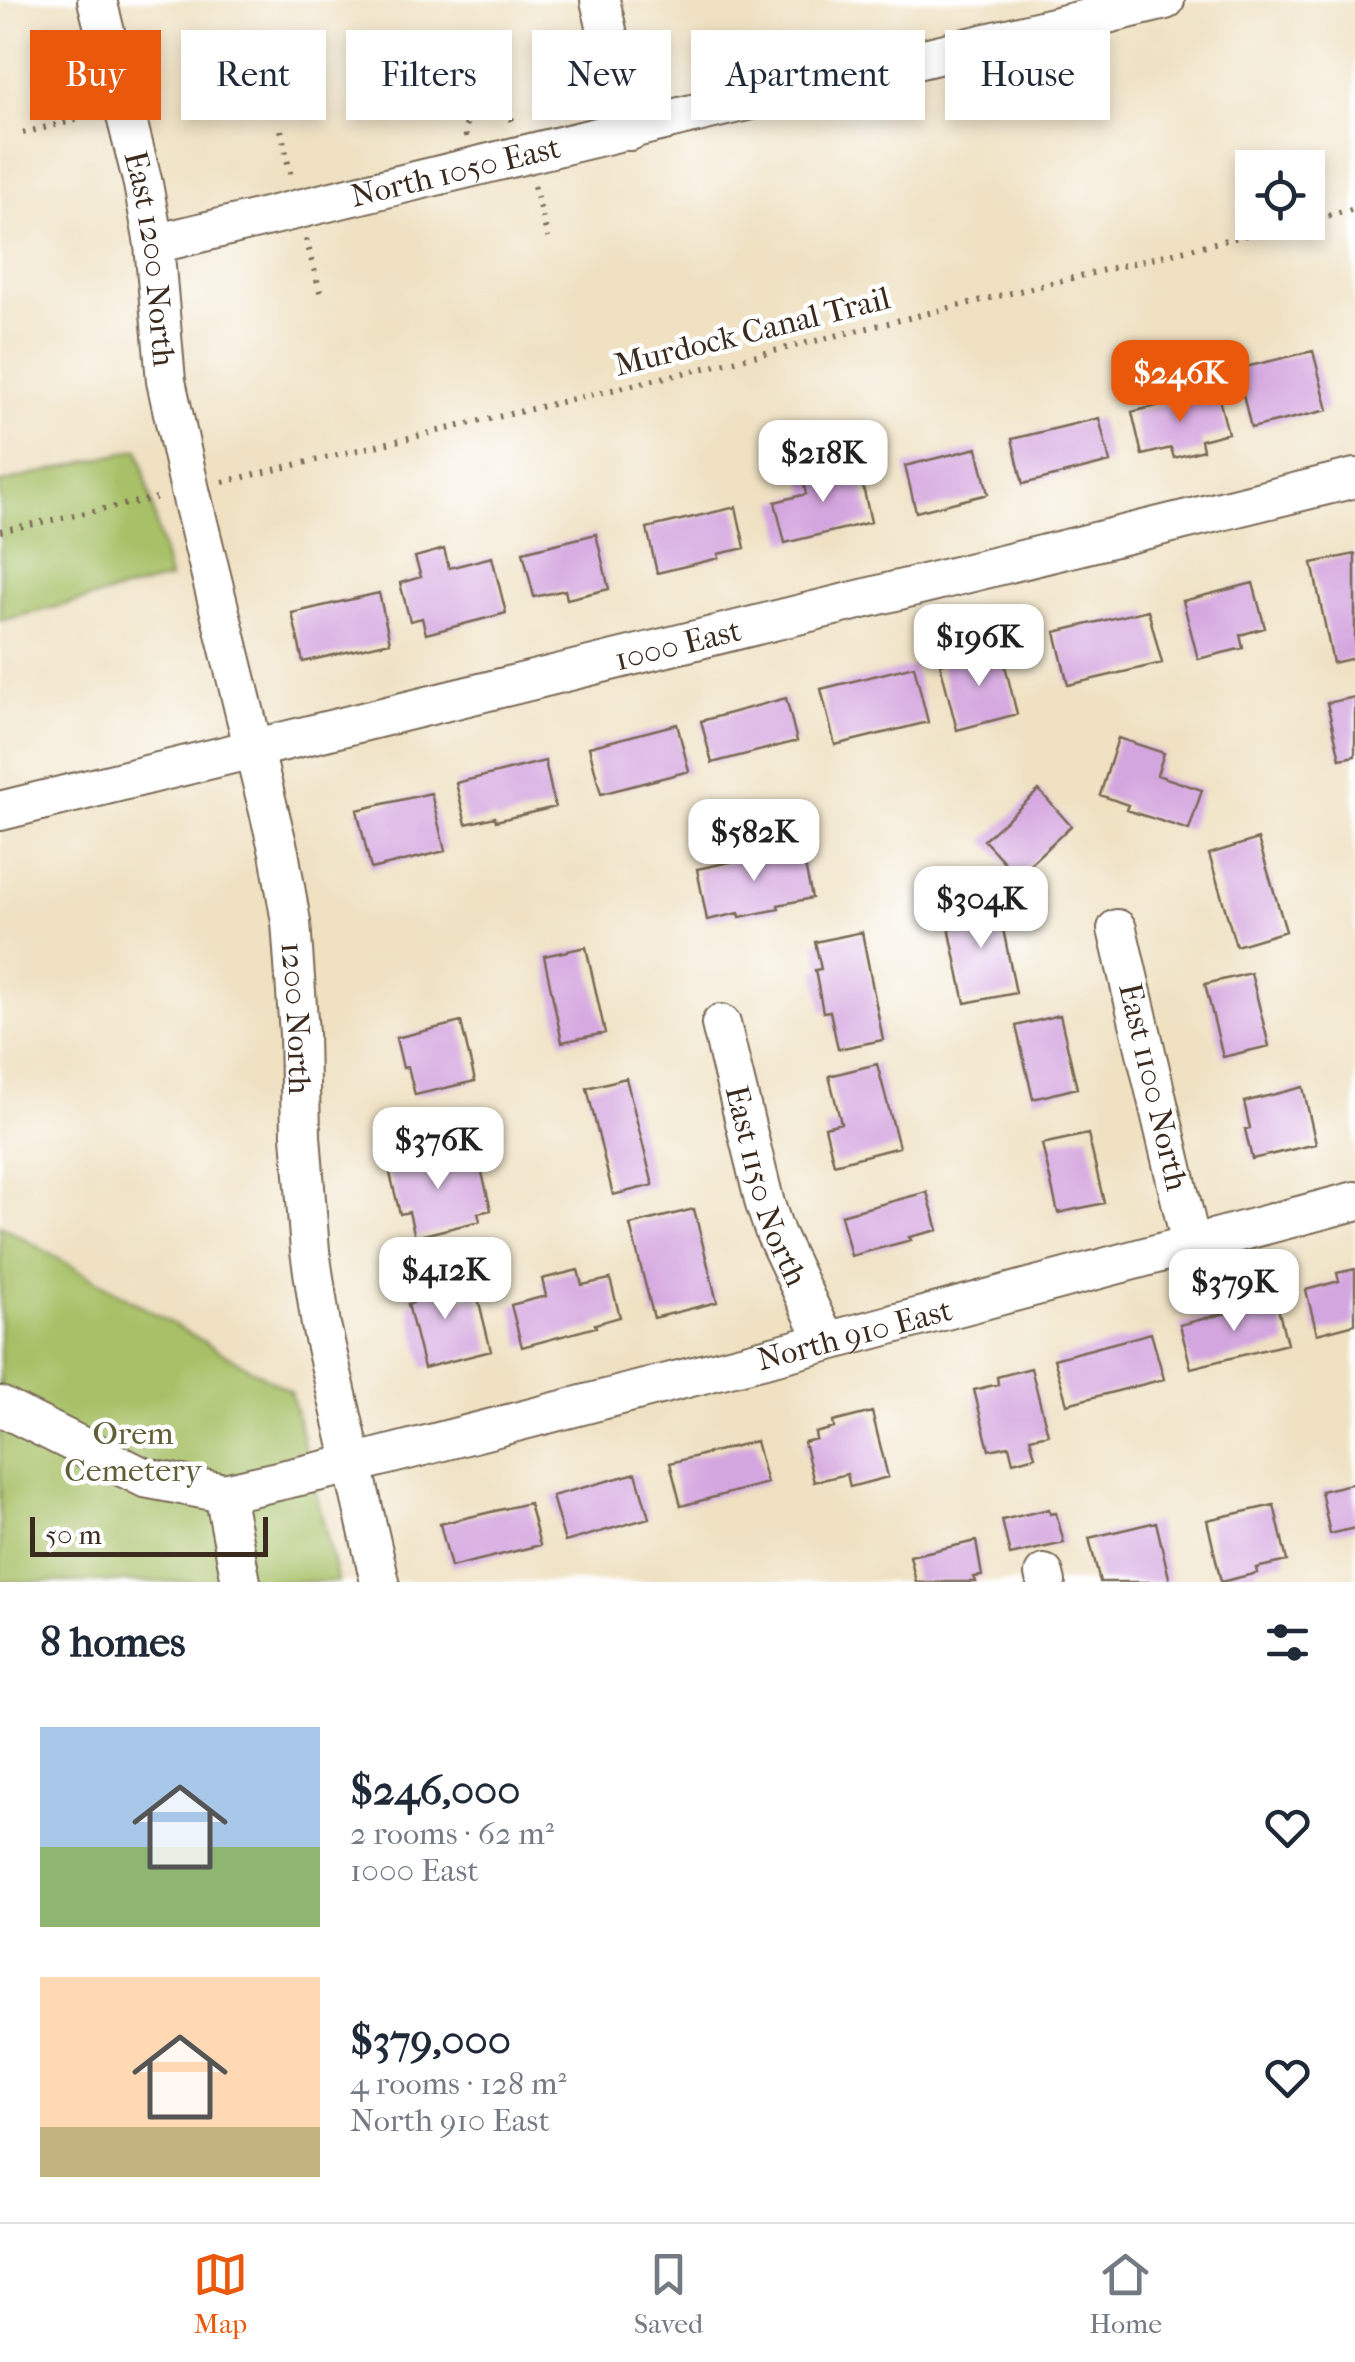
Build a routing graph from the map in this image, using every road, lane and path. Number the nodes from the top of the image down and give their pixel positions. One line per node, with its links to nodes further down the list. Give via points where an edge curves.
1 (97, 0): 20 (street, East 1200 North)
2 (600, 0): 10 (street)
3 (1165, 0): 4 (street, North 1050 East)
4 (1082, 10): 10 (street, North 1050 East)
5 (512, 116): 8 (path)
6 (76, 120): 11 (path)
7 (467, 120): 12 (path)
8 (515, 126)
9 (281, 130): 13 (path)
10 (630, 130): 20 (street, North 1050 East)
11 (23, 133)
12 (466, 138)
13 (292, 180)
14 (533, 181): 18 (path)
15 (1355, 209): 16 (path, Murdock Canal Trail)
16 (1325, 217)
17 (306, 237): 21 (path)
18 (548, 238)
19 (1235, 239): 24 (path, Murdock Canal Trail)
20 (154, 244): 22 (street, East 1200 North, via 166,381)
21 (321, 296)
22 (184, 460): 27 (street, 1200 North)
23 (1355, 478): 27 (street, 1000 East)
24 (214, 484)
25 (156, 498): 26 (path)
26 (0, 531)
27 (253, 749): 28 (street, 1000 East); 35 (street, 1200 North, via 291,922 310,1251)
28 (0, 810)
29 (1117, 929): 32 (street, East 1100 North)
30 (721, 1024): 33 (street, East 1150 North, via 765,1204)
31 (1355, 1201): 32 (street, North 910 East)
32 (1191, 1244): 33 (street, North 910 East)
33 (826, 1342): 35 (street, North 910 East)
34 (0, 1406): 36 (street, via 144,1478)
35 (353, 1464): 36 (street, North 910 East); 38 (street, 1200 North)
36 (224, 1493): 37 (street)
37 (241, 1582)
38 (380, 1582)

